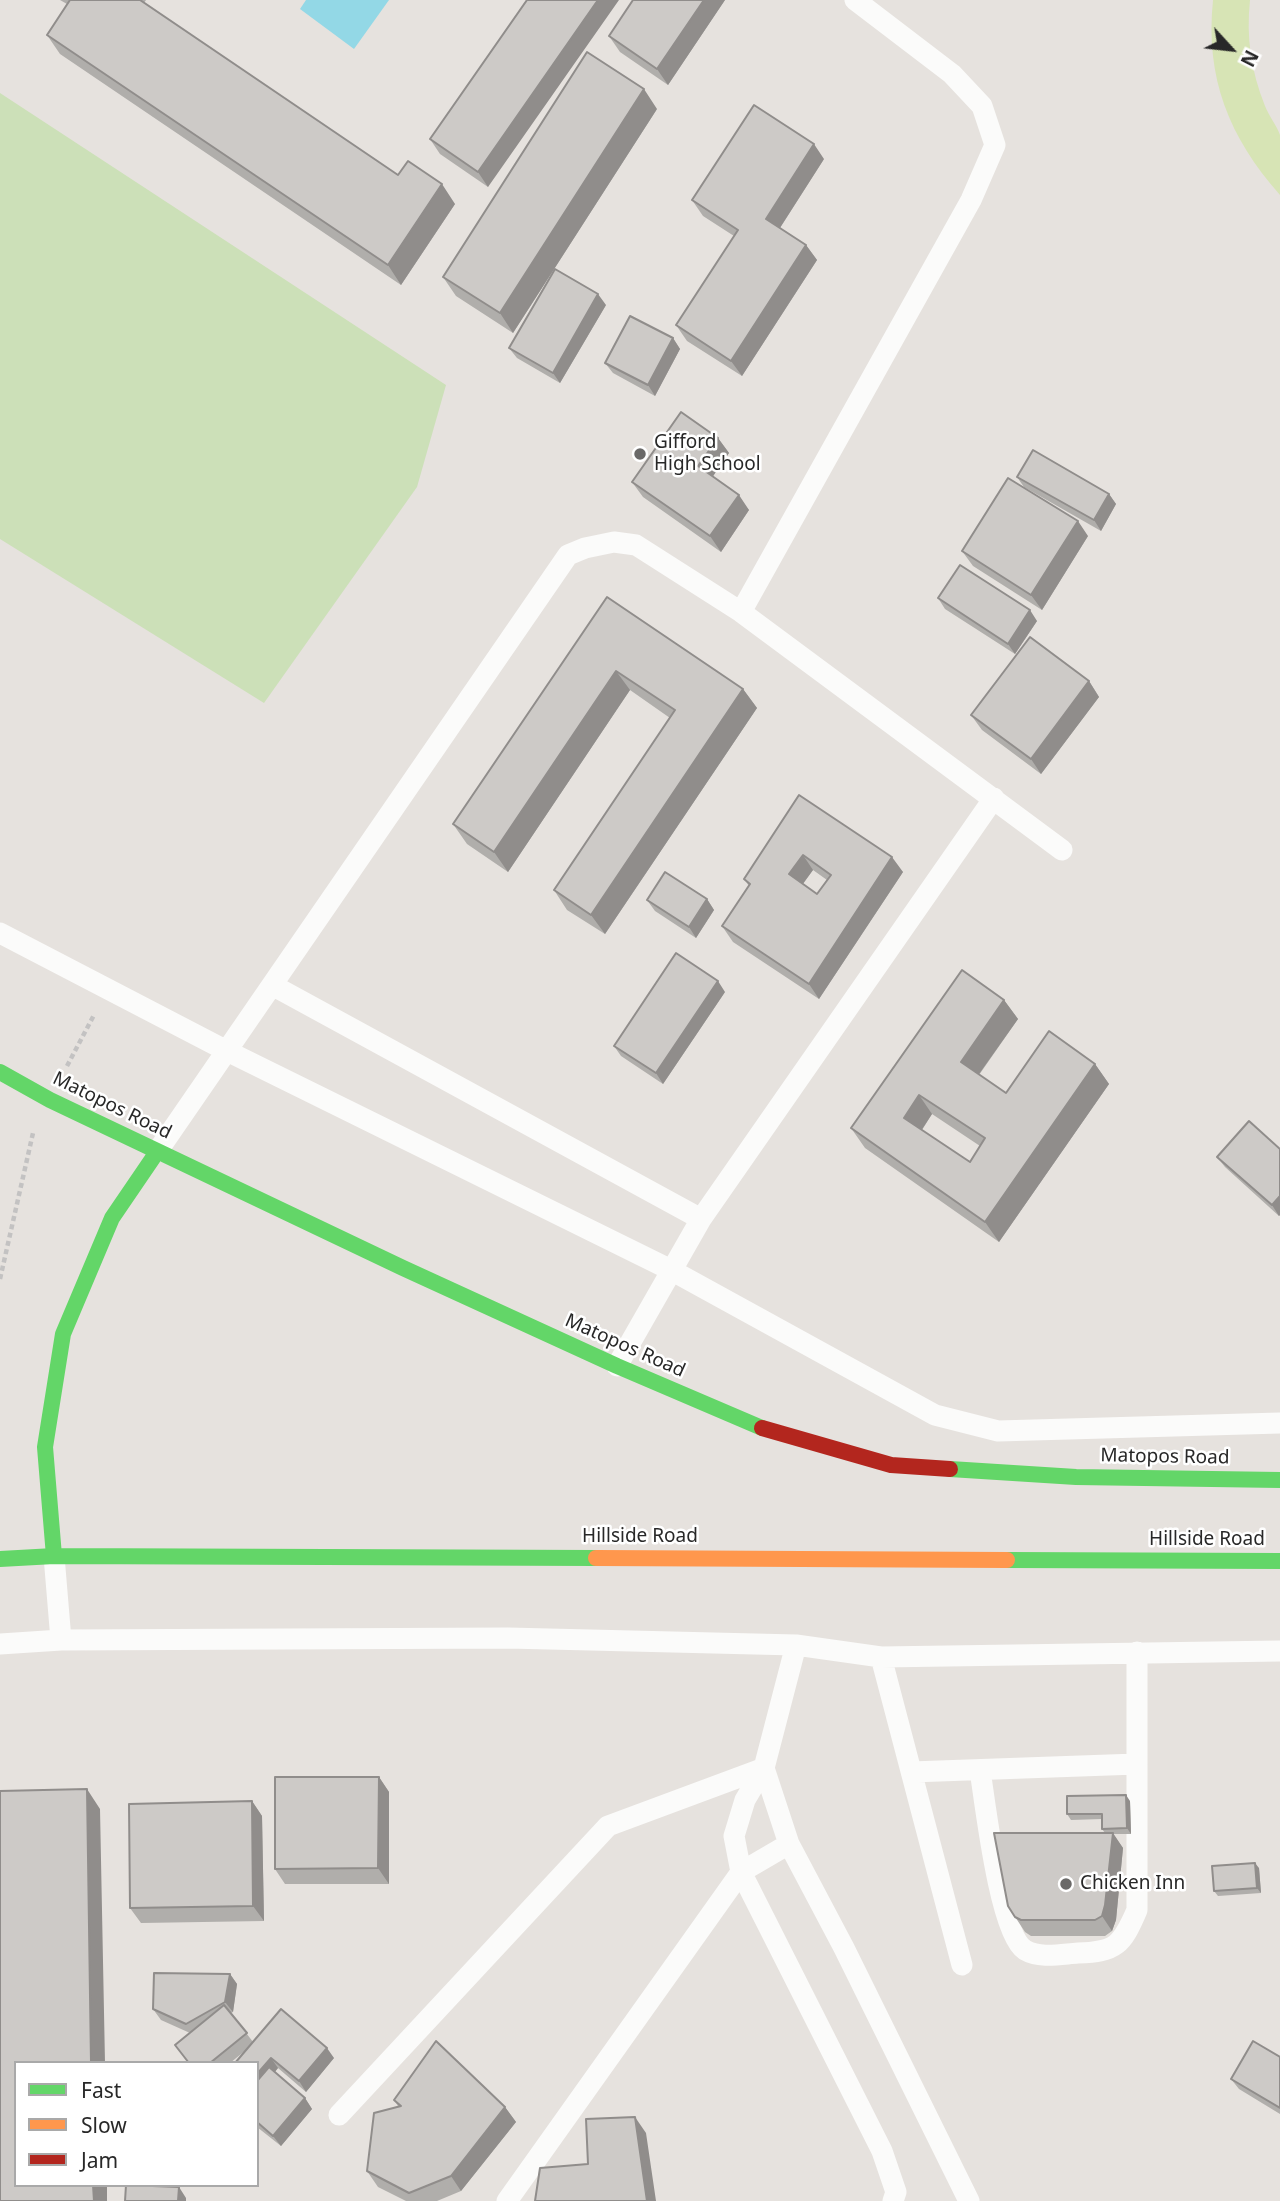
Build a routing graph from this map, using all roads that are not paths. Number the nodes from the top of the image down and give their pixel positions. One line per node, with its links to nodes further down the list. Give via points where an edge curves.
1 (855, 0): 2 (lane, via 952,74 982,106 995,145 971,200)
2 (741, 612): 3 (lane); 6 (lane, via 636,545 614,542 568,555)
3 (993, 798): 4 (lane); 10 (lane)
4 (1062, 850)
5 (0, 933): 7 (lane)
6 (272, 985): 7 (lane); 10 (lane)
7 (227, 1051): 9 (lane); 11 (lane)
8 (0, 1072): 9 (street, Matopos Road)
9 (158, 1152): 12 (street, Matopos Road); 15 (street, via 112,1218 63,1334 46,1447)
10 (701, 1219): 11 (lane)
11 (671, 1270): 12 (lane); 13 (lane, via 935,1415 998,1431)
12 (617, 1366): 14 (street, Matopos Road, via 757,1426 891,1465 1076,1478)
13 (1280, 1423)
14 (1280, 1480)
15 (54, 1556): 16 (street, Hillside Road); 17 (street, Hillside Road); 18 (lane)
16 (0, 1559)
17 (1280, 1561)
18 (61, 1640): 19 (lane); 20 (lane, via 508,1639)
19 (0, 1644)
20 (796, 1645): 23 (lane); 25 (lane)
21 (1280, 1651): 22 (lane)
22 (1137, 1652): 23 (lane); 24 (lane)
23 (881, 1657): 27 (lane)
24 (1137, 1764): 26 (lane); 26 (lane, via 1136,1910 1128,1931 1116,1945 1101,1952 1040,1955 1015,1940 1004,1907)
25 (764, 1768): 28 (lane); 29 (lane, via 745,1800 734,1836); 31 (lane, via 608,1826)
26 (980, 1770): 27 (lane)
27 (911, 1772): 30 (lane)
28 (789, 1844): 29 (lane); 34 (lane)
29 (741, 1872): 32 (lane, via 882,2151); 33 (lane)
30 (962, 1965)
31 (339, 2115)
32 (900, 2198)
33 (508, 2201)
34 (969, 2201)

